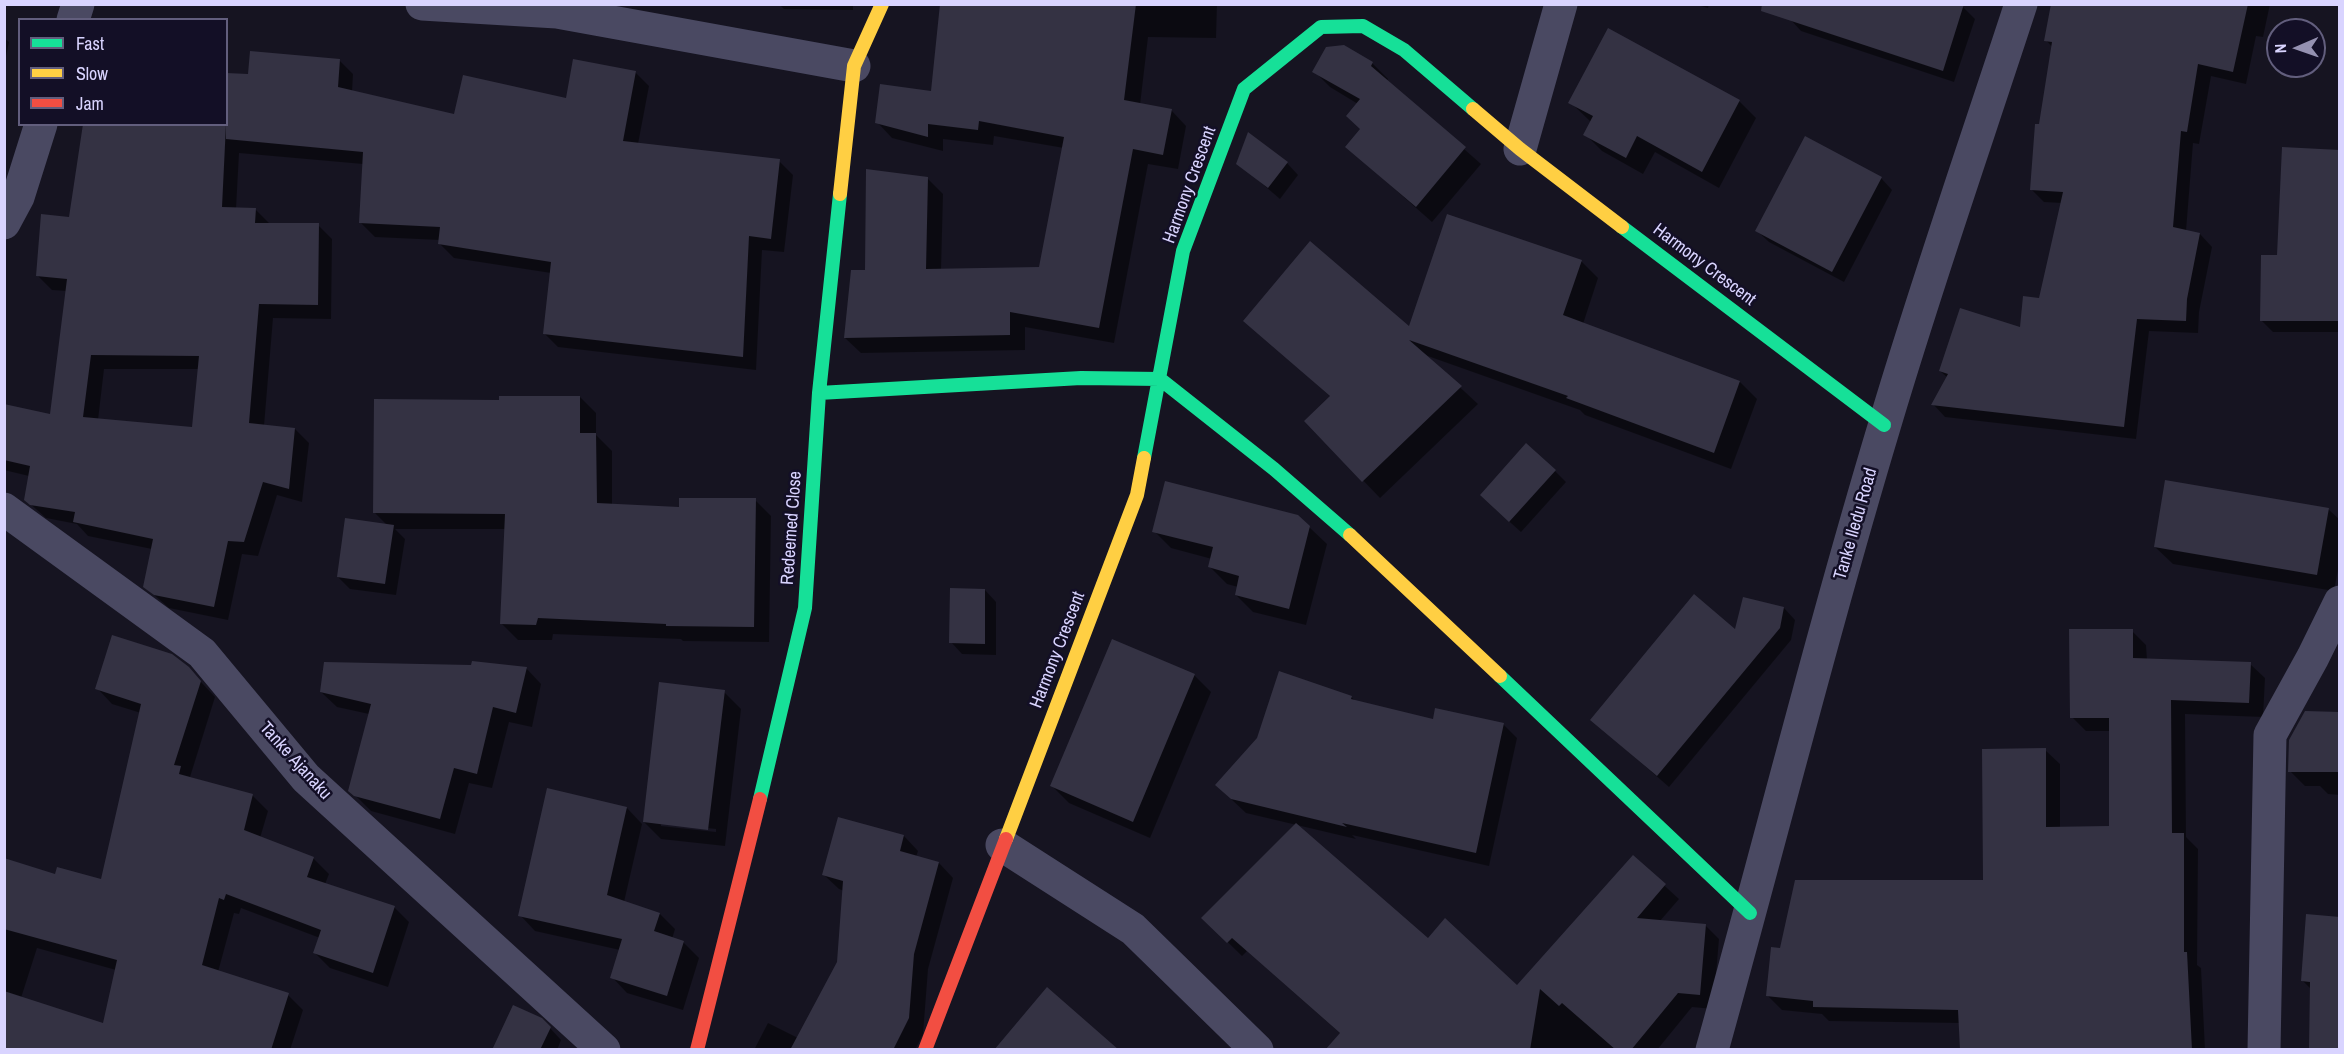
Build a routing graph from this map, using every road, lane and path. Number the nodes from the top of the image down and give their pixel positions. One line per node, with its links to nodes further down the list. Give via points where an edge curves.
1 (422, 4): 5 (street)
2 (882, 4): 6 (street, Redeemed Close)
3 (1561, 4): 8 (street)
4 (2020, 4): 12 (street, Tanke Iledu Road)
5 (557, 8): 6 (street)
6 (854, 66): 11 (street, Redeemed Close)
7 (39, 126): 9 (street, via 18,197)
8 (1520, 149): 10 (street, Harmony Crescent, via 1404,50 1363,26 1321,27 1244,89 1183,251); 12 (street, Harmony Crescent)
9 (4, 223)
10 (1160, 379): 11 (street, via 1081,378); 15 (street, Harmony Crescent, via 1137,495); 16 (street, via 1274,469 1369,552)
11 (819, 393): 18 (street, Redeemed Close, via 805,608)
12 (1884, 425): 16 (street, Tanke Iledu Road, via 1799,723)
13 (4, 509): 17 (street, Tanke Ajanaku, via 202,652 306,778)
14 (2340, 602): 22 (street, via 2270,735)
15 (1002, 845): 19 (street, Harmony Crescent); 20 (street, via 1133,929)
16 (1750, 913): 21 (street, Tanke Iledu Road)
17 (589, 1043)
18 (697, 1050)
19 (925, 1050)
20 (1257, 1050)
21 (1712, 1050)
22 (2264, 1050)

